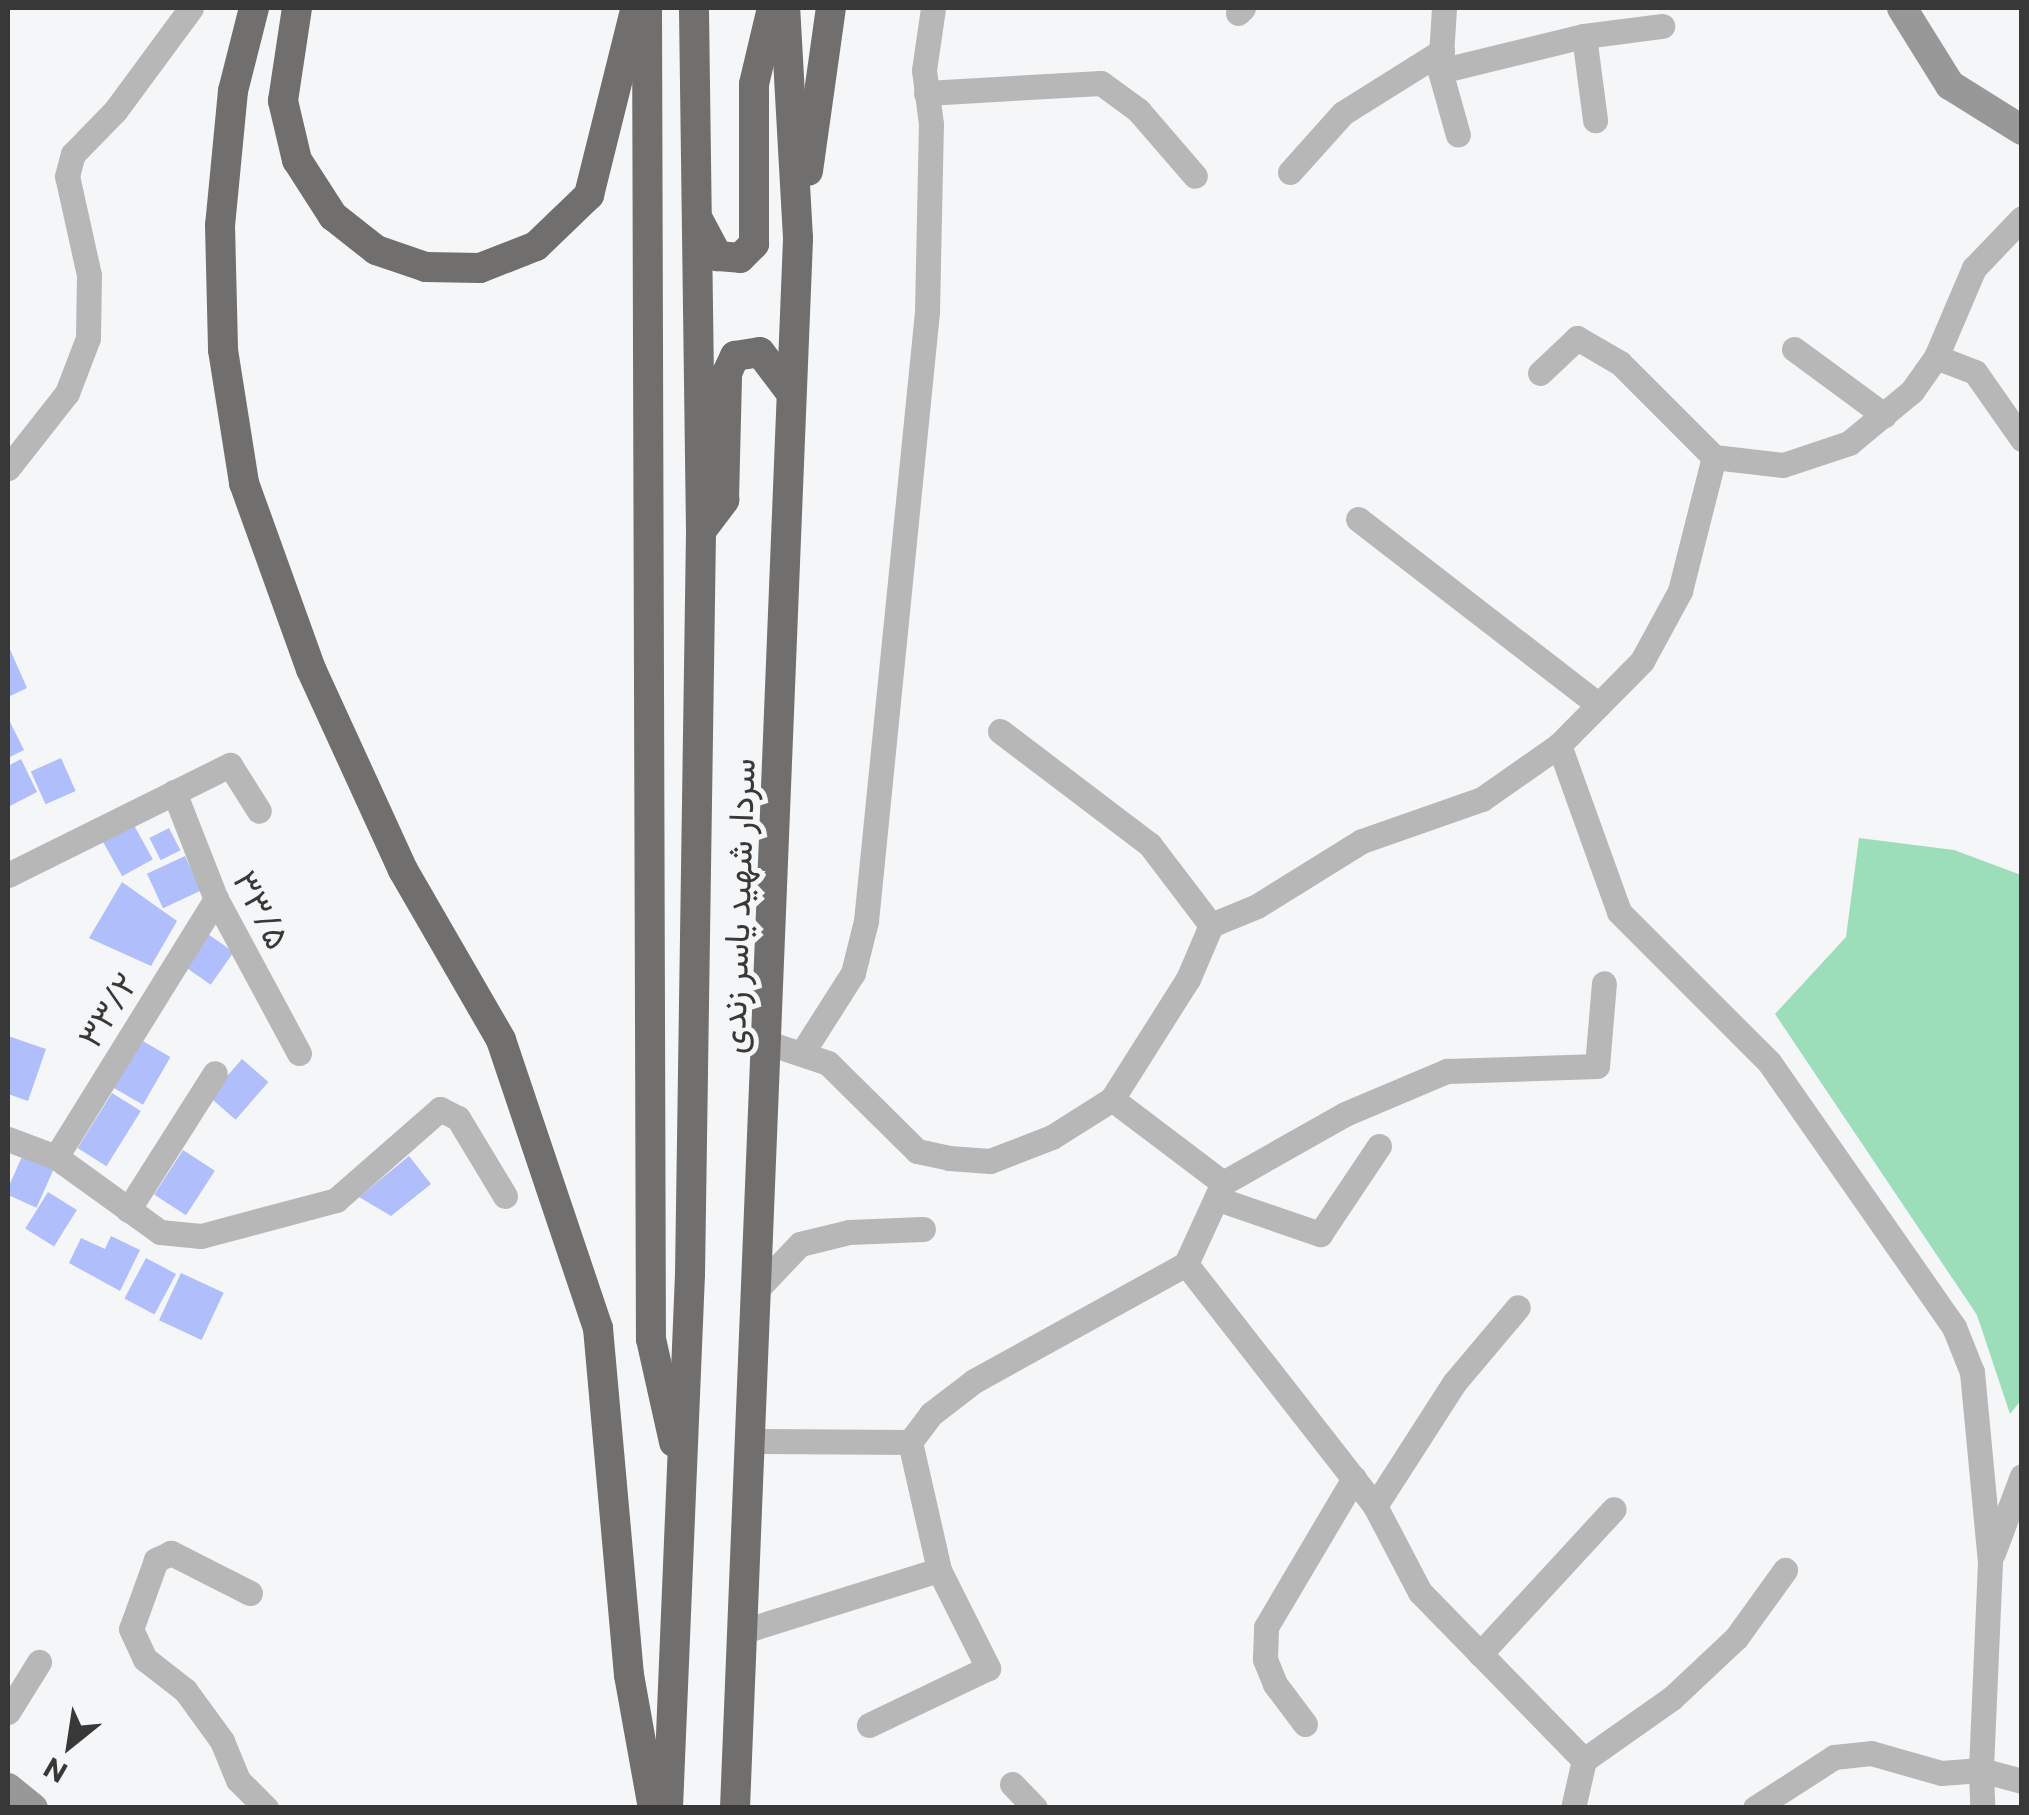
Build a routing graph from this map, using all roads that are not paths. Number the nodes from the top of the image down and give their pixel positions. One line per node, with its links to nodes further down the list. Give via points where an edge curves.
1 (191, 8): 32 (street, via 115,111 73,154 67,176 89,275 88,338 66,393)
2 (254, 8): 83 (highway, via 233,91 220,225 224,350 244,483 311,669 404,870 502,1040 598,1328 628,1675)
3 (296, 8): 4 (highway, via 282,101 297,160 334,216 376,250 426,267 480,268 536,246 589,195)
4 (636, 8)
5 (647, 8): 63 (highway, via 650,1319)
6 (694, 8): 22 (highway, سردار شهید یاسر زندی)
7 (772, 8): 22 (highway, via 754,84 749,251 728,260 708,248)
8 (785, 8): 24 (highway, سردار شهید یاسر زندی)
9 (831, 8): 24 (highway)
10 (933, 8): 16 (street)
11 (1444, 8): 15 (street)
12 (1902, 8): 18 (street, via 1950,85)
13 (1662, 26): 14 (street)
14 (1584, 36): 15 (street); 17 (street)
15 (1441, 61): 19 (street); 20 (street, via 1343,113)
16 (926, 93): 21 (street, via 1101,83 1138,110); 45 (street, via 927,312 866,922 853,974)
17 (1594, 120)
18 (2022, 130)
19 (1458, 135)
20 (1290, 172)
21 (1195, 176)
22 (693, 204): 34 (highway, سردار شهید یاسر زندی)
23 (2022, 218): 26 (street, via 1974,268)
24 (798, 238): 28 (highway, سردار شهید یاسر زندی)
25 (1794, 350): 29 (street)
26 (1936, 357): 29 (street); 30 (street, via 1974,372)
27 (1540, 372): 31 (street, via 1577,338 1620,363)
28 (788, 390): 34 (highway, via 760,352 735,356 727,372 724,500); 44 (highway, سردار شهید یاسر زندی)
29 (1884, 415): 31 (street, via 1849,443 1783,465)
30 (2022, 439)
31 (1714, 457): 35 (street, via 1680,591 1642,661)
32 (8, 468)
33 (1358, 518): 35 (street)
34 (701, 532): 63 (highway, سردار شهید یاسر زندی)
35 (1599, 705): 37 (street)
36 (1000, 730): 42 (street, via 1150,844)
37 (1559, 745): 42 (street, via 1482,799 1362,841 1257,906); 66 (street, via 1619,912 1769,1062 1954,1326 1972,1372)
38 (174, 792): 39 (street, via 230,765); 40 (street); 41 (street, ۳۳/۵)
39 (259, 811)
40 (8, 875)
41 (216, 898): 46 (street, ۳۳/۵); 51 (street, ۳۳/۲)
42 (1210, 925): 48 (street, via 1188,978)
43 (1604, 984): 52 (street, via 1597,1066 1448,1071 1345,1114)
44 (768, 1043): 45 (street); 57 (highway, سردار شهید یاسر زندی)
45 (802, 1053): 48 (street, via 828,1064 917,1151 949,1158 990,1161 1052,1137)
46 (299, 1054)
47 (216, 1073): 54 (street)
48 (1112, 1100): 52 (street)
49 (8, 1138): 51 (street)
50 (1379, 1146): 52 (street, via 1320,1234)
51 (56, 1157): 54 (street)
52 (1222, 1191): 56 (street)
53 (505, 1196): 54 (street, via 458,1118 440,1109 336,1200 201,1236 160,1232)
54 (128, 1210)
55 (923, 1229): 57 (street, via 849,1232 800,1244)
56 (1186, 1264): 60 (street, via 974,1381 931,1414); 62 (street)
57 (756, 1289): 59 (highway, سردار شهید یاسر زندی)
58 (1518, 1307): 64 (street, via 1454,1383)
59 (749, 1441): 60 (street); 70 (highway, سردار شهید یاسر زندی)
60 (910, 1442): 67 (street)
61 (2022, 1476): 66 (street)
62 (1354, 1478): 64 (street); 74 (street, via 1266,1627 1265,1659 1275,1684)
63 (684, 1483): 84 (highway, سردار شهید یاسر زندی)
64 (1375, 1506): 71 (street, via 1420,1592)
65 (1614, 1509): 71 (street)
66 (1990, 1562): 77 (street)
67 (939, 1570): 70 (street); 75 (street, via 988,1668)
68 (1786, 1570): 76 (street, via 1736,1638 1672,1698)
69 (250, 1593): 82 (street, via 172,1553 156,1560 131,1630 145,1659 185,1690 222,1742 238,1780)
70 (747, 1630): 85 (highway, سردار شهید یاسر زندی)
71 (1480, 1654): 76 (street)
72 (39, 1662): 73 (street)
73 (8, 1712)
74 (1305, 1724)
75 (869, 1725)
76 (1584, 1760): 87 (street)
77 (1981, 1770): 78 (street); 88 (street, via 1940,1773 1870,1752 1834,1756); 89 (street)
78 (2022, 1781)
79 (1012, 1784): 86 (street)
80 (8, 1788): 81 (street)
81 (33, 1808)
82 (266, 1808)
83 (652, 1808)
84 (668, 1808)
85 (736, 1808)
86 (1035, 1808)
87 (1574, 1808)
88 (1756, 1808)
89 (1982, 1808)

